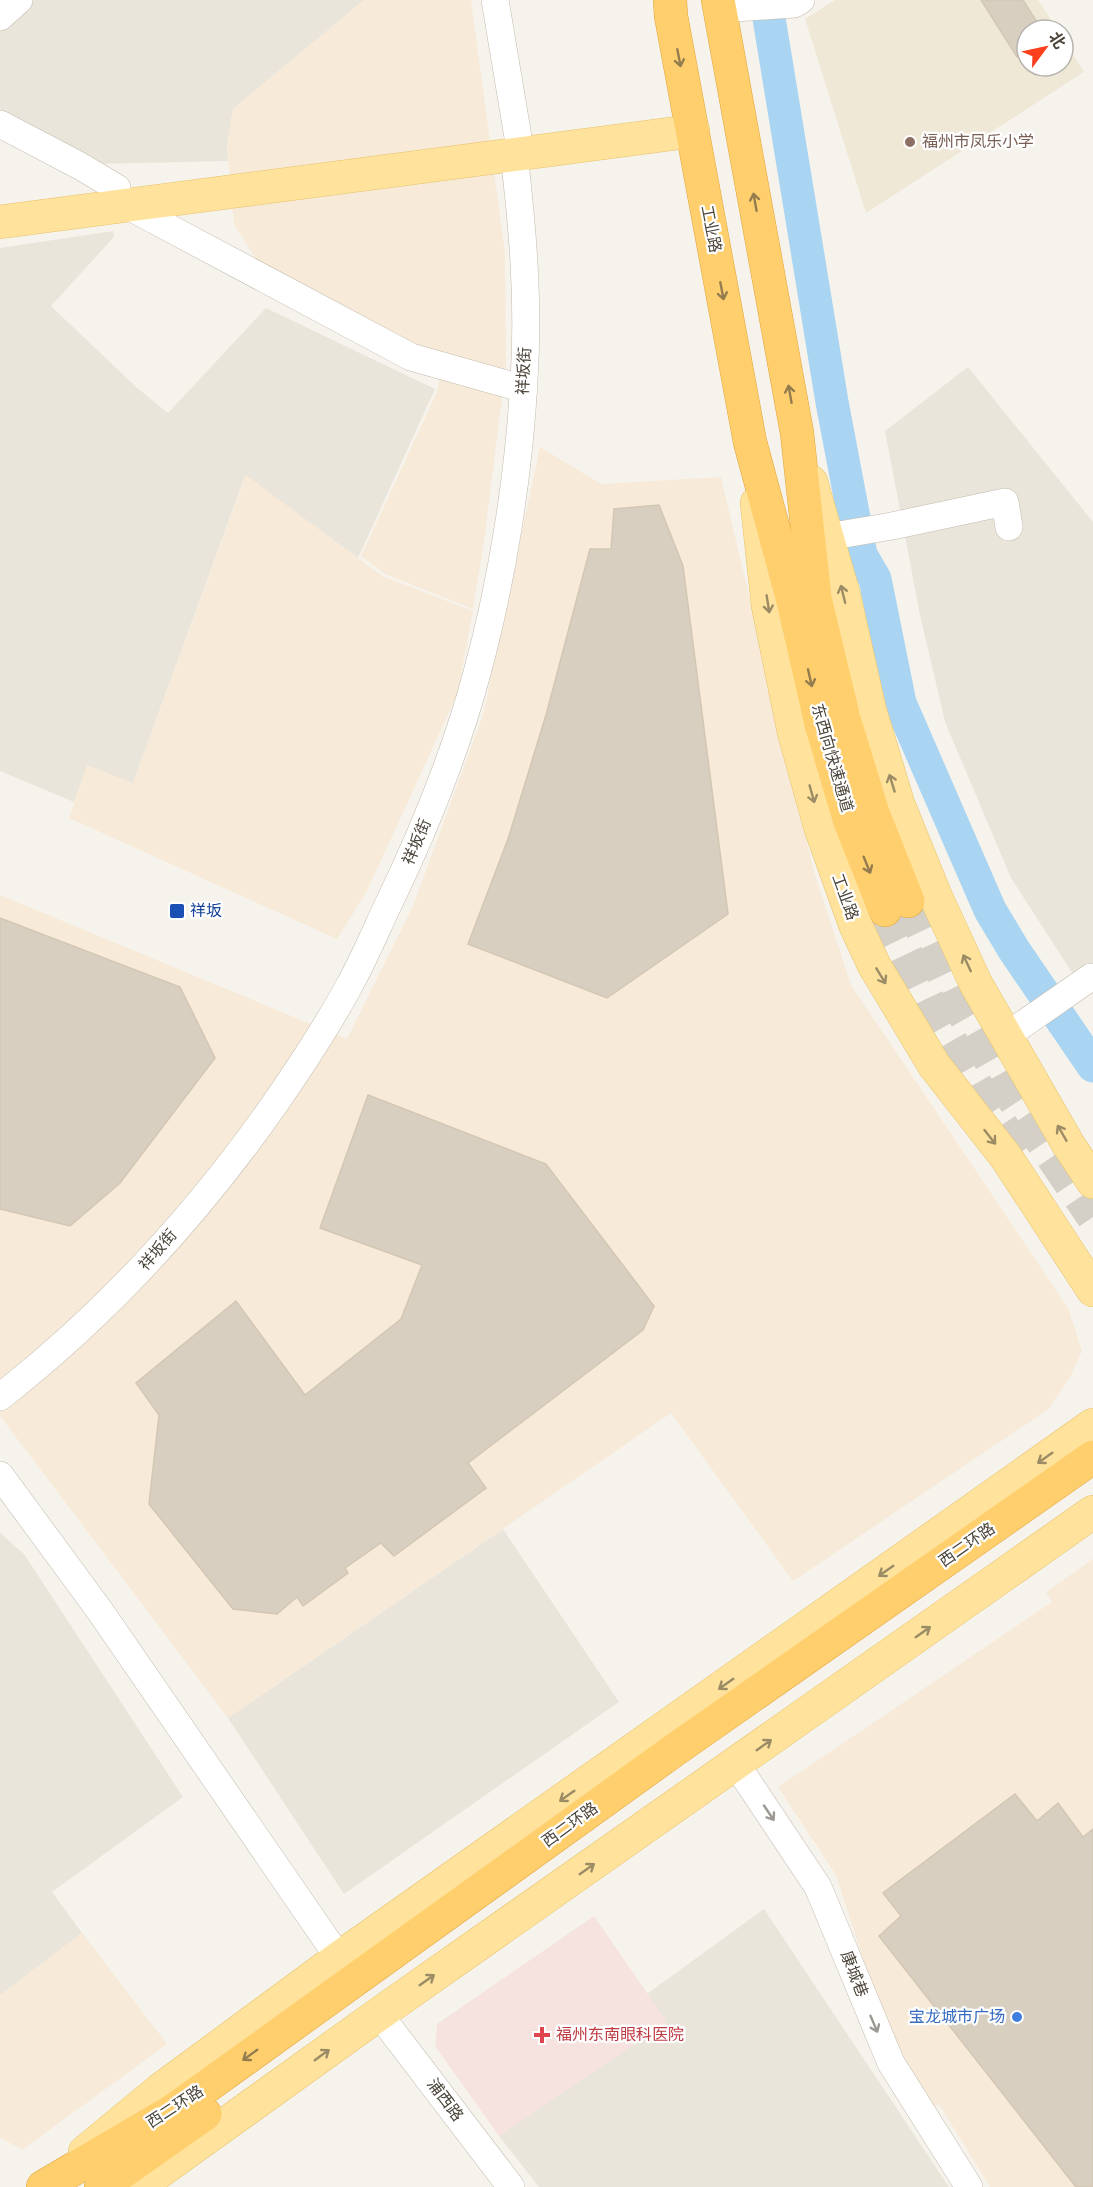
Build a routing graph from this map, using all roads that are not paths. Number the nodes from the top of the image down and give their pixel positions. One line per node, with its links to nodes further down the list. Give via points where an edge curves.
1 (19, 0): 6 (street)
2 (495, 0): 9 (street, 祥坂街)
3 (798, 2): 4 (street)
4 (724, 4): 14 (highway, one-way to 4)
5 (670, 6): 7 (highway, 工业路, one-way to 7)
6 (0, 17)
7 (691, 123): 9 (main road); 15 (highway, 工业路, one-way to 15)
8 (0, 124): 10 (street, via 80,166)
9 (516, 146): 10 (main road); 13 (street, 祥坂街, via 525,294)
10 (122, 197): 11 (main road); 12 (main road); 13 (street, via 411,357)
11 (0, 202)
12 (0, 222)
13 (524, 389): 24 (street, 祥坂街, via 506,536 476,677 427,821 350,985 259,1127 193,1210 110,1303)
14 (797, 433): 17 (main road); 18 (highway)
15 (750, 442): 18 (highway, 工业路); 23 (main road, 工业路, one-way to 23, via 768,605 794,732 821,829 855,924 934,1065 1006,1157)
16 (1009, 527): 17 (street, via 1005,502)
17 (838, 535): 21 (main road, one-way to 17, via 976,984 898,804 870,711 843,592)
18 (804, 599): 19 (highway, 东西向快速通道, via 821,724 850,822)
19 (896, 906)
20 (1082, 983): 21 (street)
21 (1006, 1035): 22 (main road, one-way to 21)
22 (1093, 1182)
23 (1093, 1290)
24 (0, 1397)
25 (1093, 1425): 32 (main road, one-way to 32)
26 (1093, 1456): 30 (highway, 西二环路)
27 (0, 1475): 32 (street, via 100,1611)
28 (1093, 1481): 30 (highway, 西二环路)
29 (1093, 1512): 31 (main road, one-way to 29)
30 (679, 1759): 34 (highway, 西二环路, one-way to 34, via 174,2110); 35 (highway, 西二环路)
31 (736, 1764): 33 (main road, one-way to 31); 38 (street, 康城巷, one-way to 38, via 818,1887 891,2063)
32 (339, 1958): 34 (main road, via 159,2090)
33 (379, 2014): 36 (main road, one-way to 33); 37 (street, 浦西路)
34 (43, 2187)
35 (101, 2187)
36 (138, 2187)
37 (511, 2187)
38 (969, 2187)

